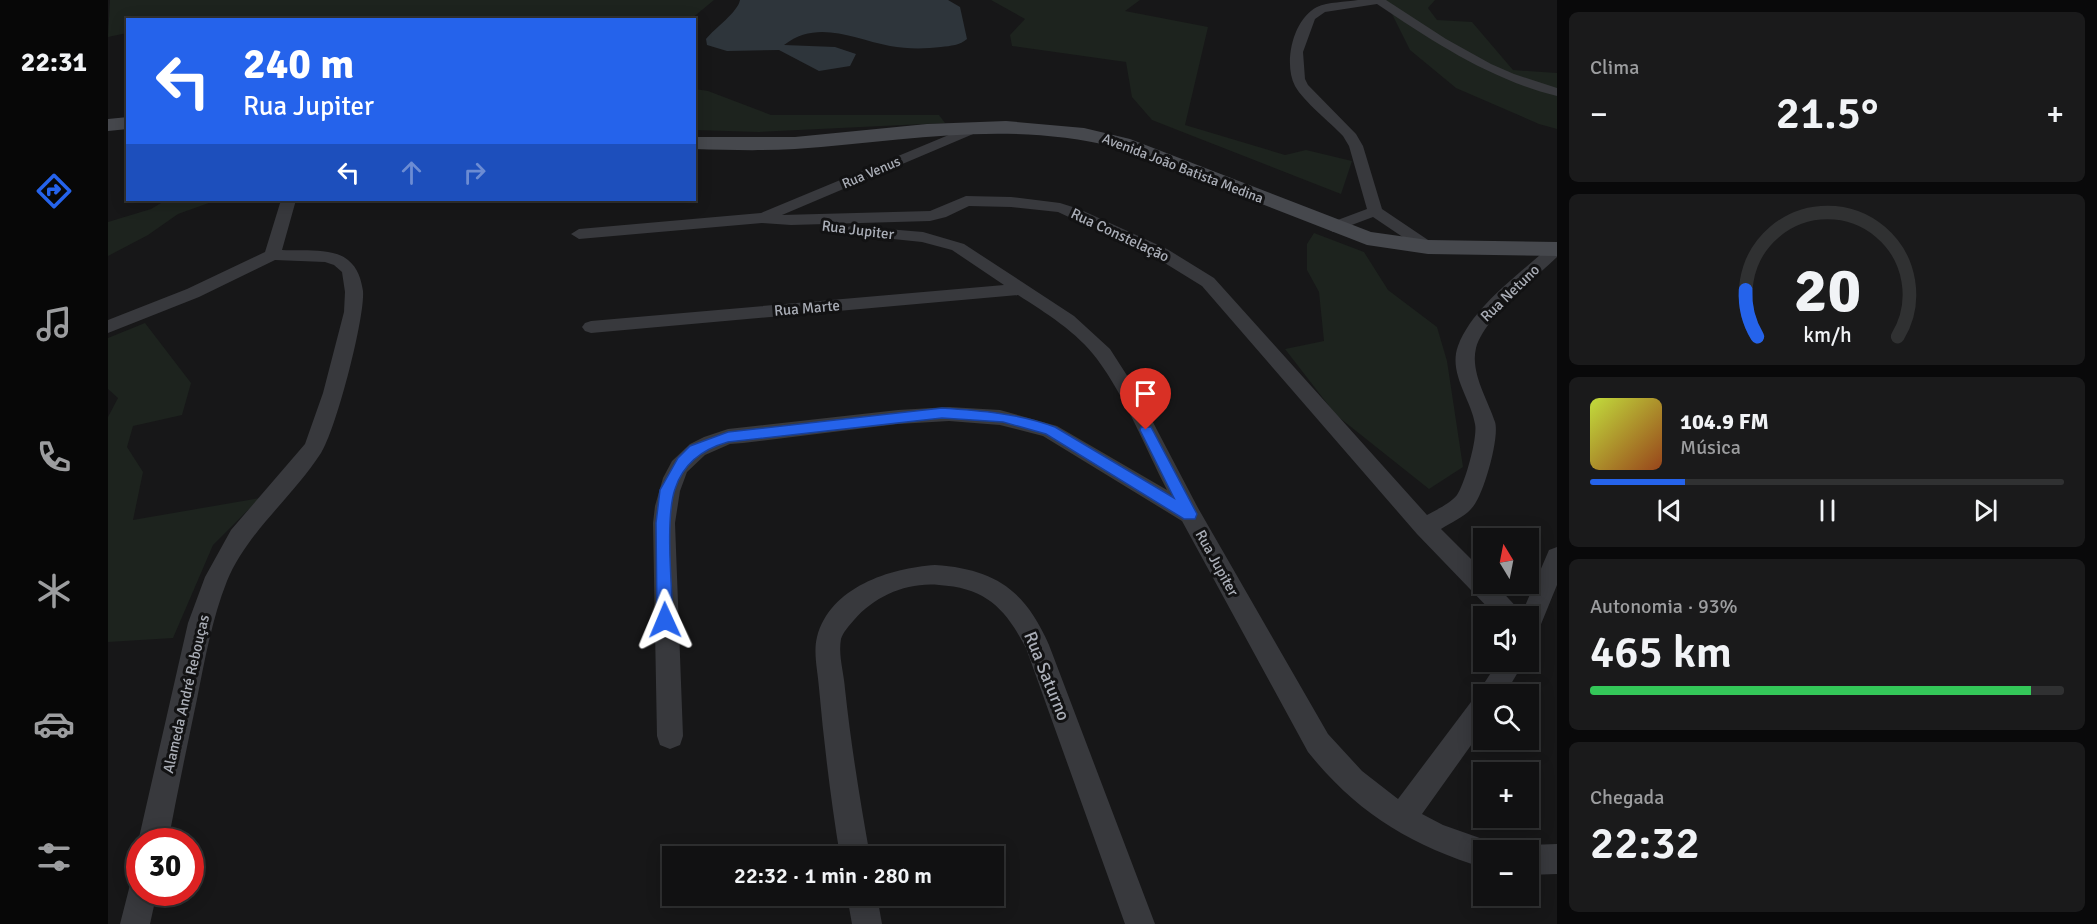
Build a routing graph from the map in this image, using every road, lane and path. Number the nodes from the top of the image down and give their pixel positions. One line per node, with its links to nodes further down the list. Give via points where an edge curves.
1 (1379, 0): 2 (street, via 1478,63); 8 (street, via 1315,12 1306,25 1295,72 1302,87 1356,146)
2 (1557, 92)
3 (126, 123): 4 (main road)
4 (108, 125)
5 (980, 126): 6 (main road, Avenida João Batista Medina, via 807,142); 9 (street, Rua Venus); 11 (main road, Avenida João Batista Medina, via 1091,133)
6 (696, 143)
7 (288, 201): 15 (street)
8 (1375, 211): 11 (street); 13 (street)
9 (762, 218): 10 (street, Rua Constelação); 12 (street, Rua Constelação)
10 (791, 220): 16 (street, Rua Jupiter, via 947,243); 20 (street, Rua Constelação, via 930,216 966,201 1044,205 1073,212 1161,253 1208,282)
11 (1333, 227): 13 (main road, Avenida João Batista Medina, via 1367,238)
12 (579, 234)
13 (1428, 247): 14 (main road, Avenida João Batista Medina)
14 (1556, 249): 20 (street, Rua Netuno, via 1478,323 1465,358 1486,426 1473,486 1464,503)
15 (272, 255): 17 (street, Alameda André Rebouças, via 193,293); 27 (street, Alameda André Rebouças, via 340,261 350,271 353,312 333,393 314,447 239,537 217,577 200,623)
16 (1024, 289): 18 (street, Rua Marte); 19 (street, Rua Jupiter, via 1068,320 1103,353)
17 (108, 327)
18 (591, 327)
19 (1190, 514): 25 (street, via 1050,431 1003,417 942,413 711,442 682,462 667,490 664,523); 26 (street, Rua Jupiter, via 1318,743 1348,779)
20 (1425, 528): 22 (street, Rua Constelação)
21 (1557, 557): 23 (street)
22 (1501, 606)
23 (1536, 606)
24 (1473, 719): 26 (street)
25 (670, 736)
26 (1401, 819): 29 (street, Rua Jupiter)
27 (156, 828)
28 (854, 846): 36 (street, Rua Saturno, via 834,706 829,638 848,607 880,586 905,578 947,574 979,582 1005,597 1023,618 1036,645)
29 (1473, 850)
30 (1557, 859): 31 (street)
31 (1539, 860)
32 (139, 906): 34 (street)
33 (864, 906): 35 (street)
34 (135, 924)
35 (867, 924)
36 (1140, 924)

